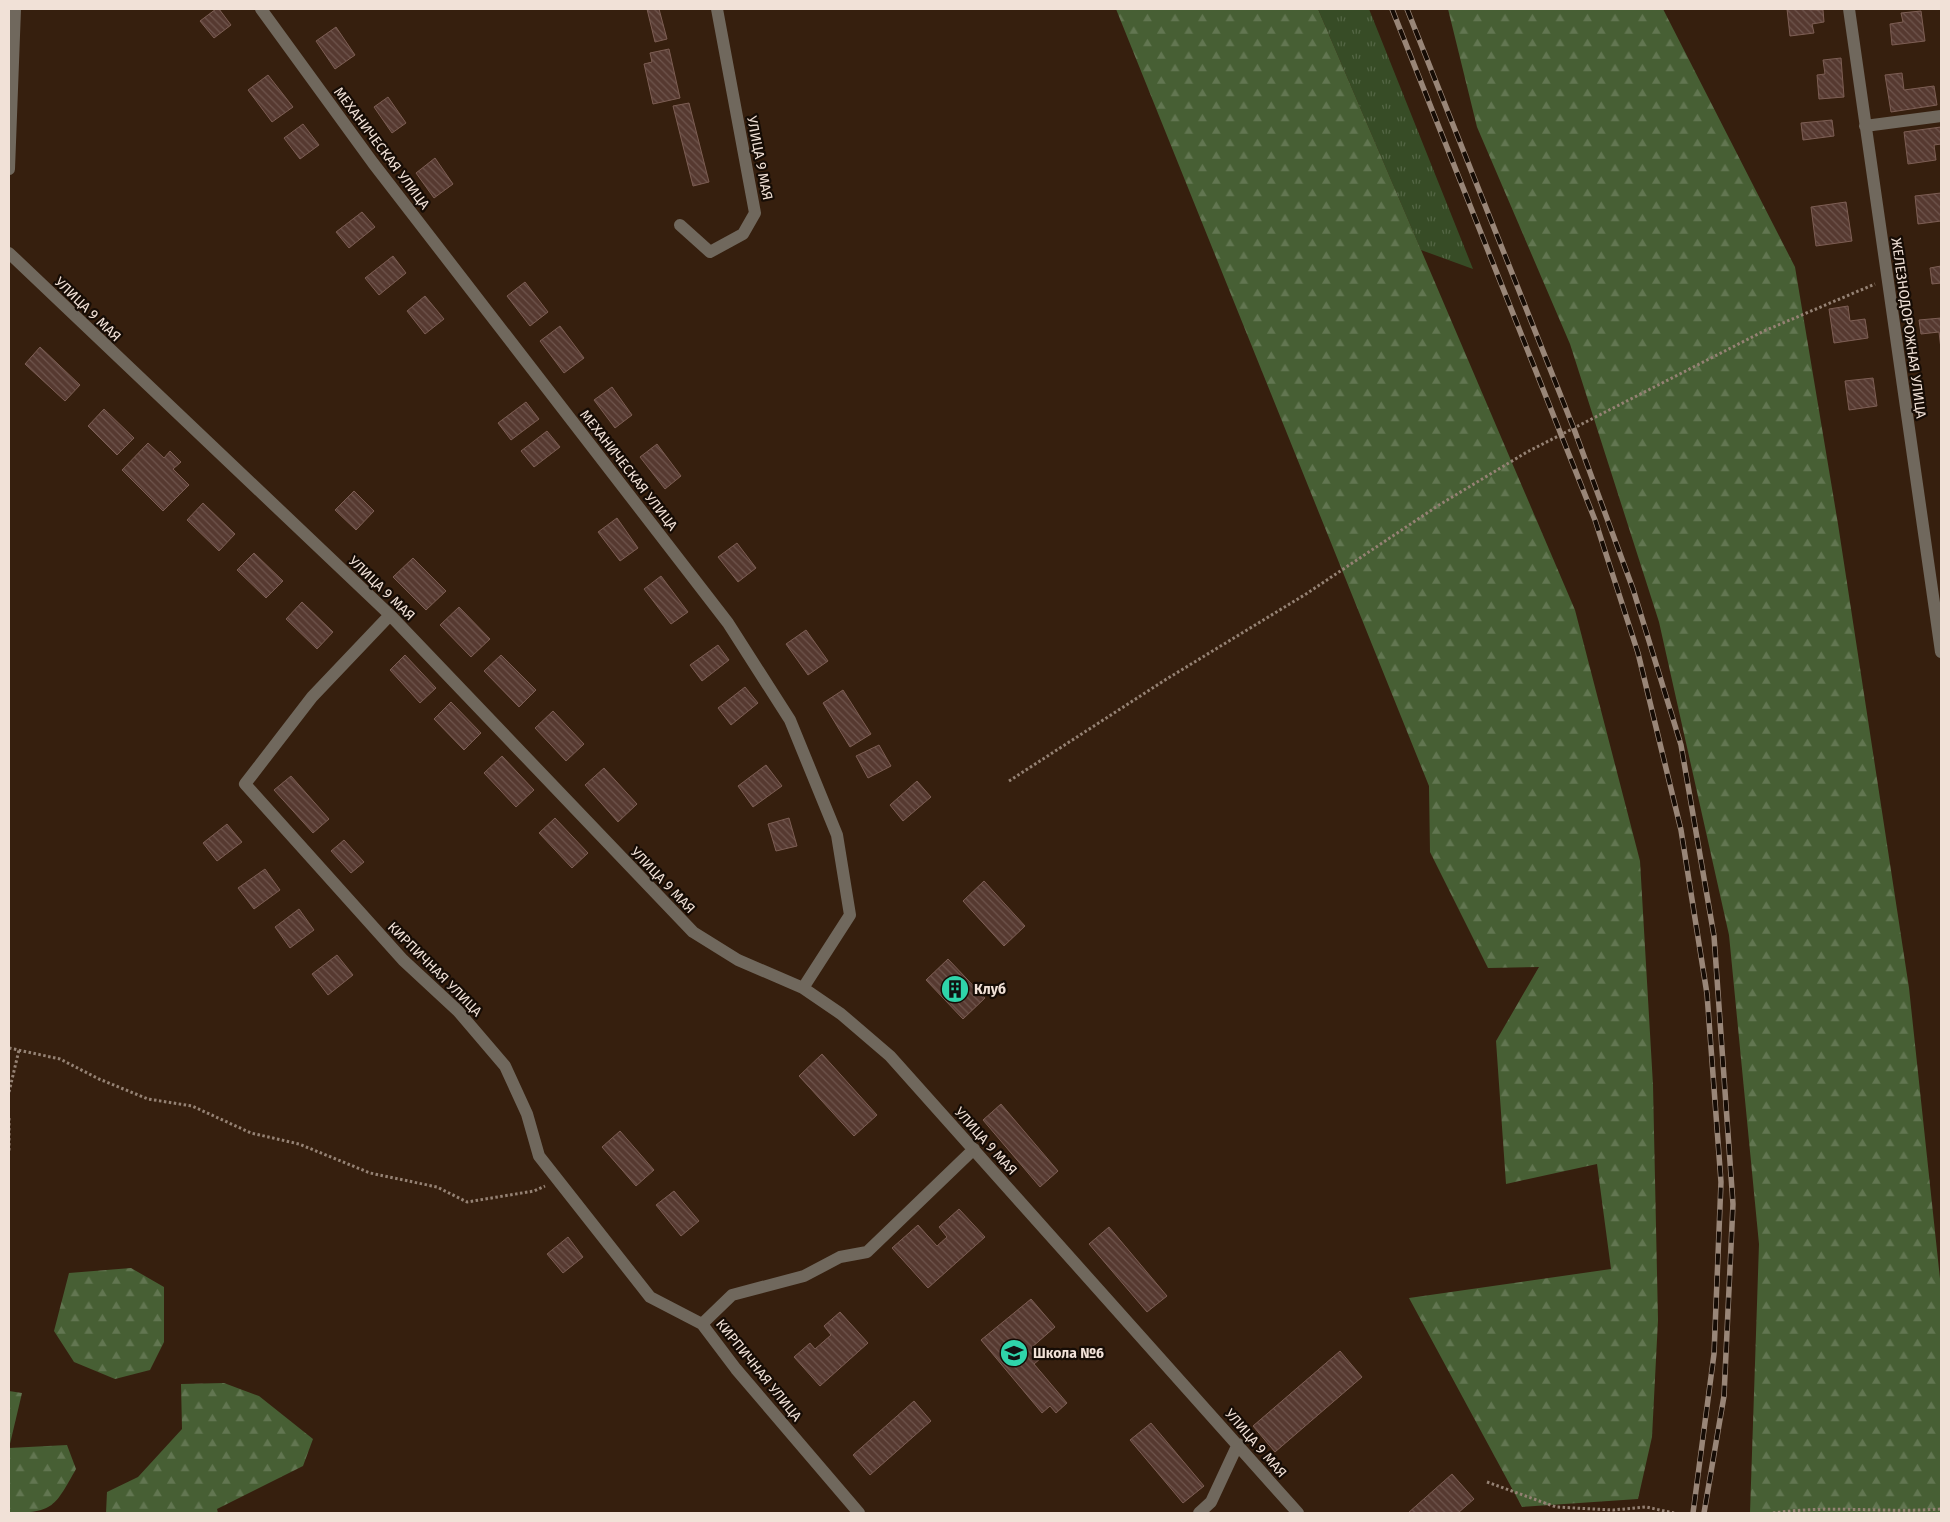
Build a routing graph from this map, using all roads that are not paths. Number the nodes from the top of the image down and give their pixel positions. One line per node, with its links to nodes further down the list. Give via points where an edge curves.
1 (15, 9): 7 (street)
2 (261, 9): 12 (street, МЕХАНИЧЕСКАЯ УЛИЦА, via 373,163 728,623 790,720 837,835 850,915)
3 (717, 9): 8 (street, УЛИЦА 9 МАЯ, via 755,213 742,234 710,252)
4 (1849, 9): 6 (street, ЖЕЛЕЗНОДОРОЖНАЯ УЛИЦА)
5 (1941, 116): 6 (street)
6 (1865, 126): 11 (street, ЖЕЛЕЗНОДОРОЖНАЯ УЛИЦА)
7 (9, 169)
8 (680, 225)
9 (9, 253): 10 (street, УЛИЦА 9 МАЯ)
10 (390, 615): 12 (street, УЛИЦА 9 МАЯ, via 693,932 738,960); 14 (street, КИРПИЧНАЯ УЛИЦА, via 312,696 245,784 403,960 458,1011 504,1066 527,1114 540,1156 650,1297)
11 (1941, 652)
12 (804, 988): 13 (street, УЛИЦА 9 МАЯ, via 842,1014 890,1056)
13 (974, 1150): 14 (street, via 867,1252 840,1257 804,1276 732,1295); 15 (street, УЛИЦА 9 МАЯ)
14 (702, 1324): 16 (street, КИРПИЧНАЯ УЛИЦА, via 736,1369)
15 (1238, 1444): 17 (street, via 1211,1502); 18 (street, УЛИЦА 9 МАЯ)
16 (859, 1513)
17 (1199, 1513)
18 (1298, 1513)

